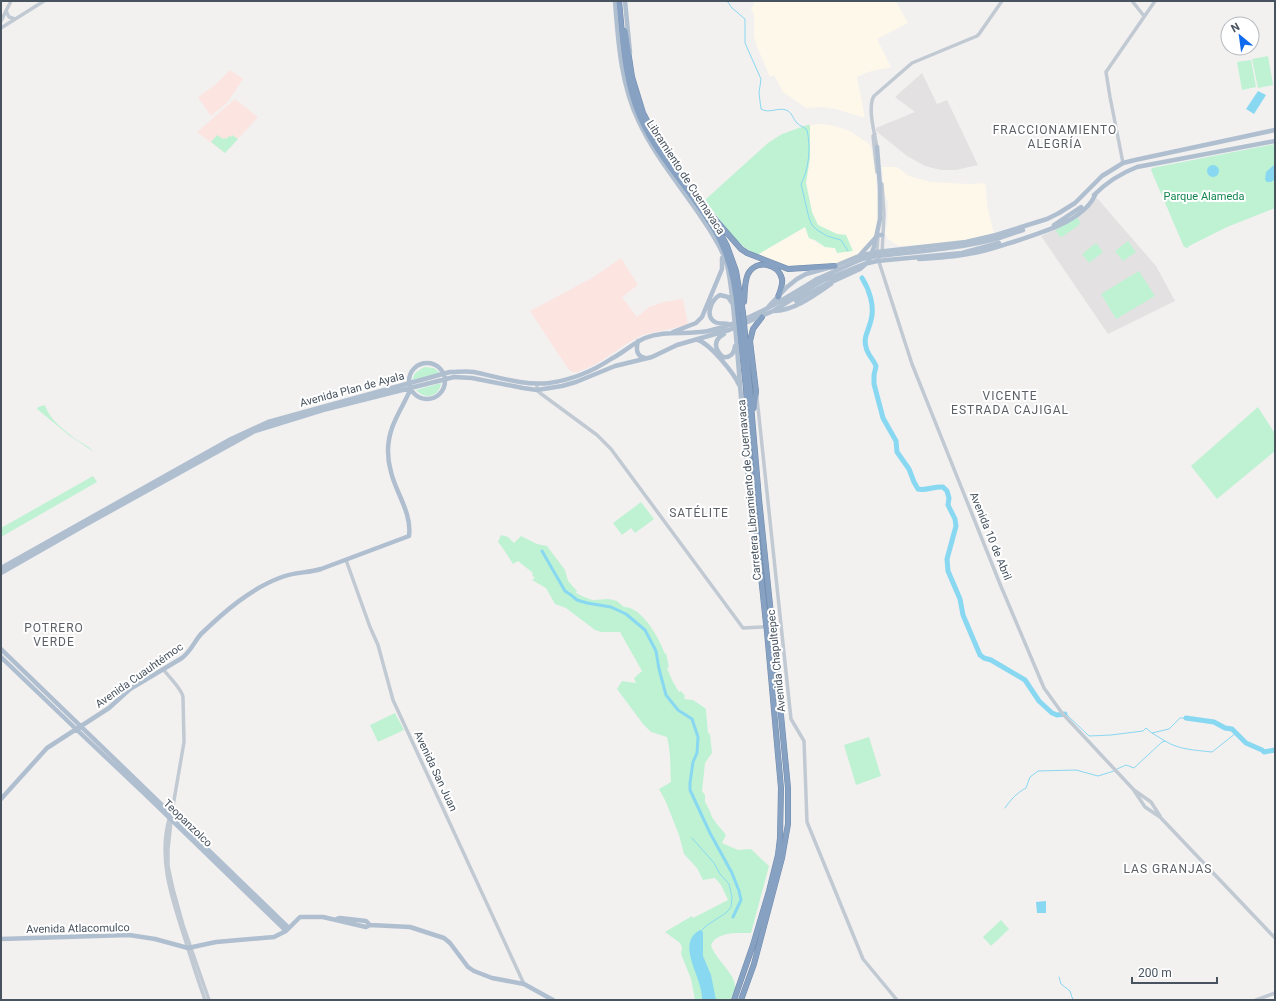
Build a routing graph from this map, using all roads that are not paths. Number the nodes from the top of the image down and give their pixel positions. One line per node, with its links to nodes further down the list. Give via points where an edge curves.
1 (11, 1): 9 (street)
2 (44, 1): 11 (street)
3 (615, 1): 14 (main road)
4 (620, 1): 14 (highway, Carretera Libramiento de Cuernavaca)
5 (625, 1): 14 (main road)
6 (1002, 1): 17 (street, via 980,34 912,63 874,96 871,102)
7 (1132, 1): 10 (street)
8 (1155, 1): 10 (street)
9 (6, 11): 11 (street, via 9,17); 12 (street)
10 (1144, 16): 22 (street, via 1106,74)
11 (14, 19): 13 (street)
12 (1, 21)
13 (1, 28)
14 (625, 48): 15 (highway, Carretera Libramiento de Cuernavaca)
15 (626, 56): 25 (highway, Carretera Libramiento de Cuernavaca, via 643,113); 25 (main road, Libramiento de Cuernavaca, via 628,93 638,121 656,154)
16 (1275, 130): 20 (main road)
17 (875, 134): 19 (street); 28 (street, via 873,136)
18 (1275, 142): 21 (main road)
19 (877, 147): 28 (street); 39 (main road, bridge, via 880,219 869,260 860,269)
20 (1176, 151): 21 (main road); 22 (main road)
21 (1177, 159): 24 (main road, via 1126,171 1108,181)
22 (1123, 164): 23 (main road)
23 (1103, 175): 32 (main road, via 1075,203 1047,219 966,242); 41 (main road, bridge, via 1076,203 1045,223 979,244 862,259 818,279)
24 (1096, 193): 34 (main road, via 1082,210 1066,222 996,248 969,254); 39 (main road, bridge, via 1080,208 1054,225 962,253 864,264 826,279)
25 (691, 195): 26 (highway, Carretera Libramiento de Cuernavaca); 26 (main road, Libramiento de Cuernavaca)
26 (696, 202): 27 (highway, Carretera Libramiento de Cuernavaca); 30 (main road, Libramiento de Cuernavaca); 42 (highway, Carretera Libramiento de Cuernavaca, via 718,236 728,259 735,285)
27 (709, 212): 35 (highway, via 741,249 748,253 788,269); 42 (highway, Carretera Libramiento de Cuernavaca, via 732,258 739,284)
28 (881, 213): 29 (street)
29 (880, 235): 31 (main road); 32 (street)
30 (714, 238): 40 (main road, Libramiento de Cuernavaca, via 729,272); 46 (main road, via 723,262 706,308 696,323)
31 (868, 247): 32 (main road); 33 (main road)
32 (880, 253): 33 (main road); 34 (street)
33 (859, 256): 35 (main road)
34 (879, 261): 36 (main road, bridge); 36 (main road, via 859,267); 81 (street, Avenida 10 de Abril, via 912,364 1039,679 1062,713)
35 (835, 266): 37 (main road, via 840,266 843,270); 38 (main road, via 797,279)
36 (855, 271): 37 (main road)
37 (842, 278): 41 (main road, via 782,311)
38 (778, 297): 42 (highway, via 782,280 780,275 773,267 757,265 747,276); 43 (main road)
39 (794, 300): 41 (main road)
40 (733, 304): 42 (main road, Libramiento de Cuernavaca); 44 (main road, via 728,297 720,295 709,310 710,318 716,323)
41 (773, 308): 43 (main road)
42 (737, 314): 47 (highway, Carretera Libramiento de Cuernavaca, bridge); 47 (main road, Libramiento de Cuernavaca, bridge)
43 (763, 314): 44 (main road, Avenida Plan de Ayala); 45 (main road, Avenida Plan de Ayala); 64 (highway, via 753,329 750,341)
44 (732, 324): 46 (main road, Avenida Plan de Ayala, via 692,333)
45 (729, 330): 47 (main road, via 716,341 718,353 722,357 733,354); 48 (main road, Avenida Plan de Ayala)
46 (673, 334): 49 (main road, Avenida Plan de Ayala, via 652,336); 50 (main road, via 679,340)
47 (739, 336): 63 (main road, Libramiento de Cuernavaca); 68 (highway, Carretera Libramiento de Cuernavaca); 70 (highway, Carretera Libramiento de Cuernavaca, via 746,388)
48 (696, 339): 50 (main road, Avenida Plan de Ayala); 63 (main road, via 705,344 728,367)
49 (638, 342): 51 (main road, via 636,349 640,356); 58 (main road, Avenida Plan de Ayala, via 600,366 561,380)
50 (677, 345): 51 (main road, Avenida Plan de Ayala, via 661,354)
51 (645, 358): 62 (main road, Avenida Plan de Ayala, via 615,366 576,382)
52 (437, 366): 53 (main road); 54 (main road, via 431,363 419,364); 55 (main road)
53 (450, 372): 55 (main road, Avenida Plan de Ayala); 58 (main road, Avenida Plan de Ayala, via 472,372)
54 (411, 373): 59 (main road, Avenida Cuauhtémoc); 60 (main road)
55 (443, 374): 57 (main road); 59 (main road, Avenida Plan de Ayala)
56 (454, 377): 57 (main road, Avenida Plan de Ayala); 61 (main road); 62 (main road, Avenida Plan de Ayala)
57 (445, 380): 59 (main road, Avenida Plan de Ayala); 61 (main road)
58 (537, 384): 62 (street)
59 (410, 385): 60 (main road, Avenida Plan de Ayala); 65 (main road, Avenida Cuauhtémoc); 66 (main road)
60 (401, 388): 65 (main road); 69 (main road, Avenida Plan de Ayala, via 262,428)
61 (443, 389): 66 (main road, via 432,398)
62 (537, 390): 74 (street, via 597,435 611,449 743,628)
63 (741, 390): 70 (main road, Libramiento de Cuernavaca, via 750,507)
64 (756, 391): 68 (highway); 100 (street, Avenida Chapultepec, via 791,719 804,741 807,822 863,959)
65 (407, 396): 67 (main road, Avenida Cuauhtémoc)
66 (418, 397): 67 (main road)
67 (404, 402): 71 (main road, Avenida Cuauhtémoc, via 391,430 388,450 391,472 410,525 409,536)
68 (752, 417): 99 (highway, Carretera Libramiento de Cuernavaca, bridge, via 788,788 788,824 782,858)
69 (194, 462): 72 (main road, Avenida Plan de Ayala); 73 (main road, Avenida Plan de Ayala)
70 (755, 525): 74 (highway, Carretera Libramiento de Cuernavaca)
71 (346, 560): 77 (main road, Avenida Cuauhtémoc, via 310,572 283,576 265,584 240,601 200,635 188,653); 93 (street, Avenida San Juan, via 378,645 395,707)
72 (1, 568)
73 (1, 573)
74 (764, 625): 98 (highway, Carretera Libramiento de Cuernavaca, bridge, via 767,632 781,788 780,838 769,891)
75 (1, 649): 78 (main road, Teopanzolco)
76 (1, 657): 79 (main road, Teopanzolco)
77 (164, 669): 78 (main road, Avenida Cuauhtémoc, via 130,689 109,708); 87 (street, via 184,697 184,742)
78 (81, 726): 79 (main road, Avenida Cuauhtémoc); 80 (main road, Teopanzolco)
79 (76, 729): 80 (main road, Teopanzolco); 83 (main road, Avenida Cuauhtémoc, via 43,751)
80 (125, 773): 87 (main road, Teopanzolco)
81 (1134, 789): 82 (street, Avenida 10 de Abril); 84 (street, Avenida 10 de Abril)
82 (1146, 798): 84 (street); 85 (street, Avenida 10 de Abril)
83 (1, 799)
84 (1142, 803): 86 (street, Avenida 10 de Abril)
85 (1154, 806): 86 (street); 88 (street, Avenida 10 de Abril)
86 (1149, 811): 88 (street, Avenida 10 de Abril)
87 (170, 815): 89 (main road, Teopanzolco); 92 (street, via 165,858 171,889)
88 (1160, 817): 90 (street, Avenida 10 de Abril)
89 (287, 930): 92 (main road, Avenida Atlacomulco, via 274,937 216,942); 93 (main road, Avenida Atlacomulco, via 304,916 410,927 444,938 474,971 492,978)
90 (1275, 938)
91 (1, 939): 92 (main road, Avenida Atlacomulco, via 129,936 155,939)
92 (189, 948): 95 (street); 96 (street)
93 (524, 984): 97 (main road, Avenida Atlacomulco)
94 (1275, 993): 101 (street)
95 (205, 1000)
96 (209, 1000)
97 (553, 1000)
98 (734, 1000)
99 (742, 1000)
100 (897, 1000)
101 (1256, 1000)

